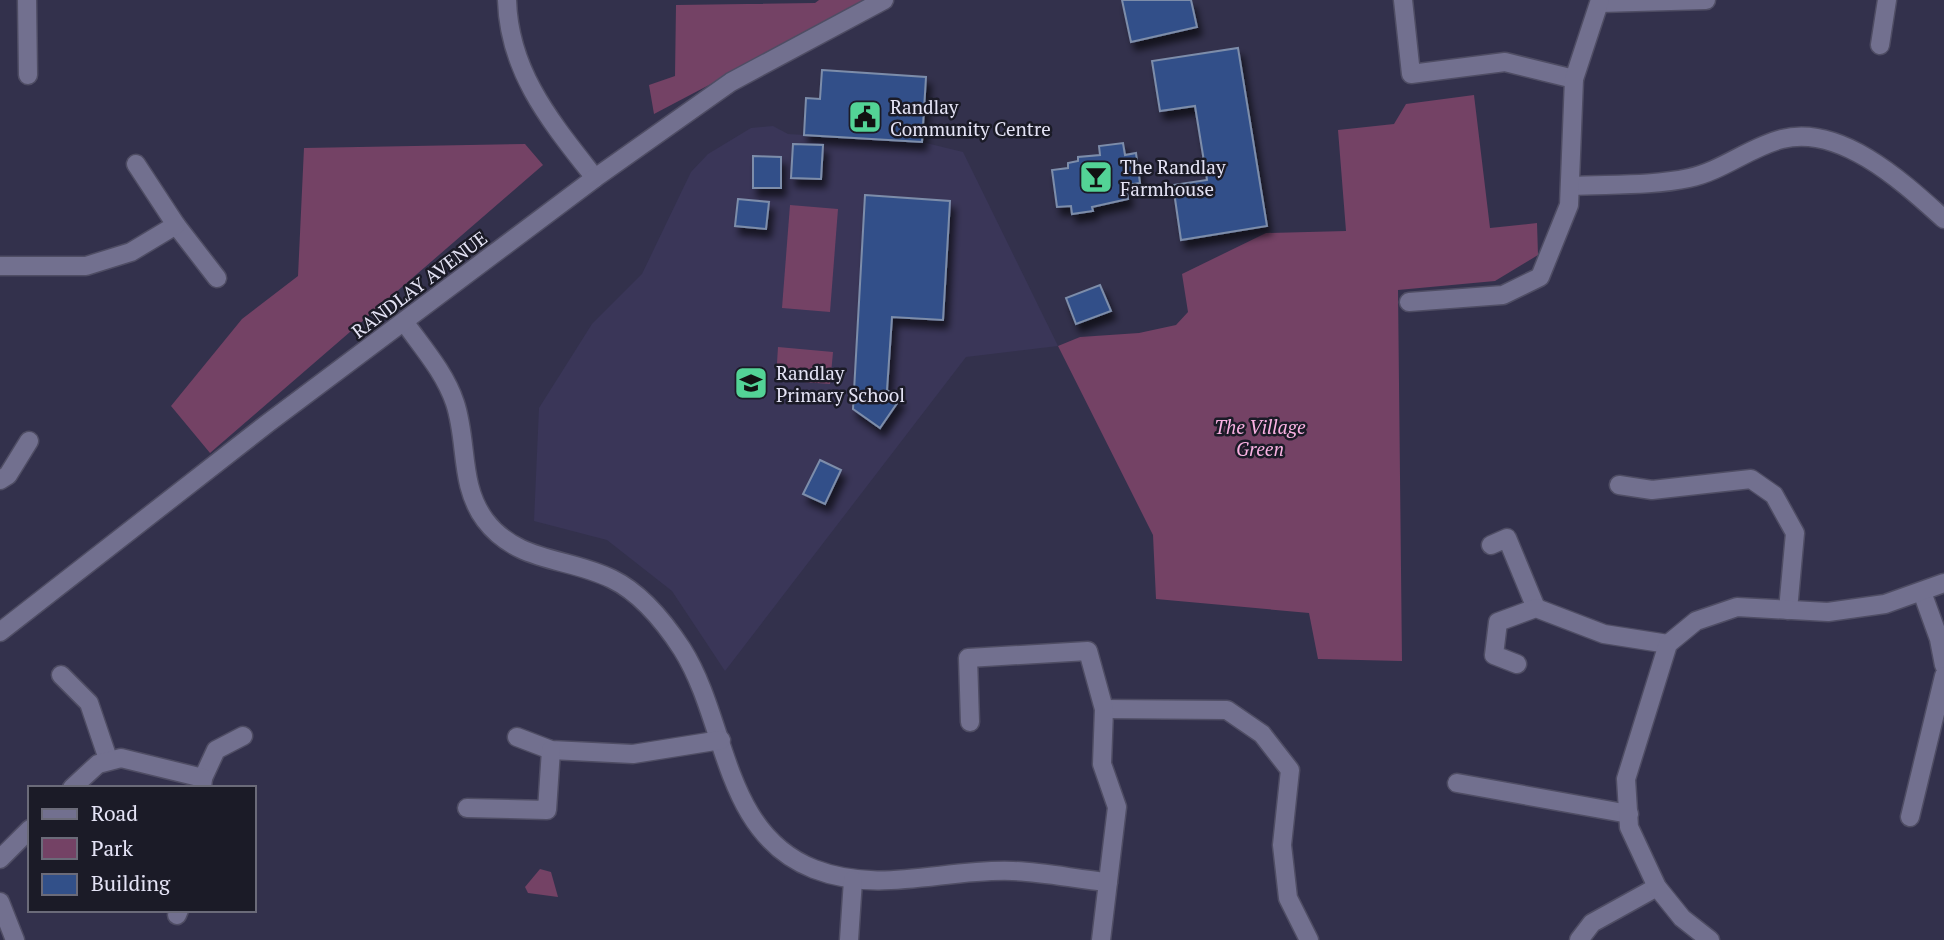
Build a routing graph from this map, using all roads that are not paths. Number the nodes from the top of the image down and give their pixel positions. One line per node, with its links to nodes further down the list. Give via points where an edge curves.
1 (27, 0): 9 (street)
2 (507, 0): 12 (street, via 511,42 528,85)
3 (884, 0): 12 (street, RANDLAY AVENUE, via 731,82)
4 (1403, 0): 10 (street, via 1411,74 1505,62)
5 (1706, 0): 7 (street)
6 (1887, 0): 8 (street)
7 (1600, 1): 10 (street)
8 (1880, 45)
9 (28, 75)
10 (1574, 79): 13 (street)
11 (136, 164): 15 (street)
12 (595, 178): 19 (street, RANDLAY AVENUE)
13 (1572, 186): 14 (street, via 1691,178 1784,138 1812,138 1889,170); 18 (street, via 1563,224 1540,277 1503,295)
14 (1944, 219)
15 (176, 225): 16 (street, via 131,252 86,265); 17 (street)
16 (0, 266)
17 (217, 278)
18 (1409, 302)
19 (405, 323): 28 (street, RANDLAY AVENUE); 38 (street, via 455,402 466,477 484,519 519,549 612,579 637,596 682,650 701,685)
20 (29, 441): 21 (street)
21 (0, 480)
22 (1619, 485): 27 (street, via 1652,490 1751,479 1774,495 1795,533)
23 (1491, 545): 26 (street, via 1507,538)
24 (1944, 583): 25 (street)
25 (1922, 592): 27 (street, via 1885,604 1828,612); 31 (street)
26 (1536, 608): 29 (street, via 1604,634); 30 (street, via 1498,622 1494,655)
27 (1788, 610): 29 (street, via 1737,607 1696,621)
28 (0, 632)
29 (1668, 644): 45 (street, via 1626,779)
30 (1517, 664)
31 (1944, 665)
32 (61, 675): 40 (street, via 89,703)
33 (1944, 676): 46 (street)
34 (1104, 709): 35 (street, via 1088,652 968,658); 50 (street, via 1102,764 1117,807); 56 (street, via 1227,710 1262,733 1290,771 1282,845 1288,898)
35 (970, 722)
36 (243, 736): 41 (street, via 216,750)
37 (517, 737): 39 (street)
38 (721, 740): 39 (street, via 633,754); 49 (street, via 738,796 765,834 812,869)
39 (551, 750): 44 (street, via 547,810)
40 (108, 759): 41 (street, via 142,762); 43 (street)
41 (203, 783)
42 (1457, 783): 45 (street)
43 (74, 786)
44 (467, 807)
45 (1629, 814): 51 (street, via 1629,827)
46 (1910, 817)
47 (28, 831): 48 (street)
48 (0, 859)
49 (853, 880): 50 (street, via 902,881 1012,871); 54 (street)
50 (1108, 883): 55 (street)
51 (1657, 887): 57 (street, via 1592,923); 58 (street, via 1682,918)
52 (0, 902): 53 (street)
53 (15, 940)
54 (849, 940)
55 (1101, 940)
56 (1309, 940)
57 (1578, 940)
58 (1710, 940)

